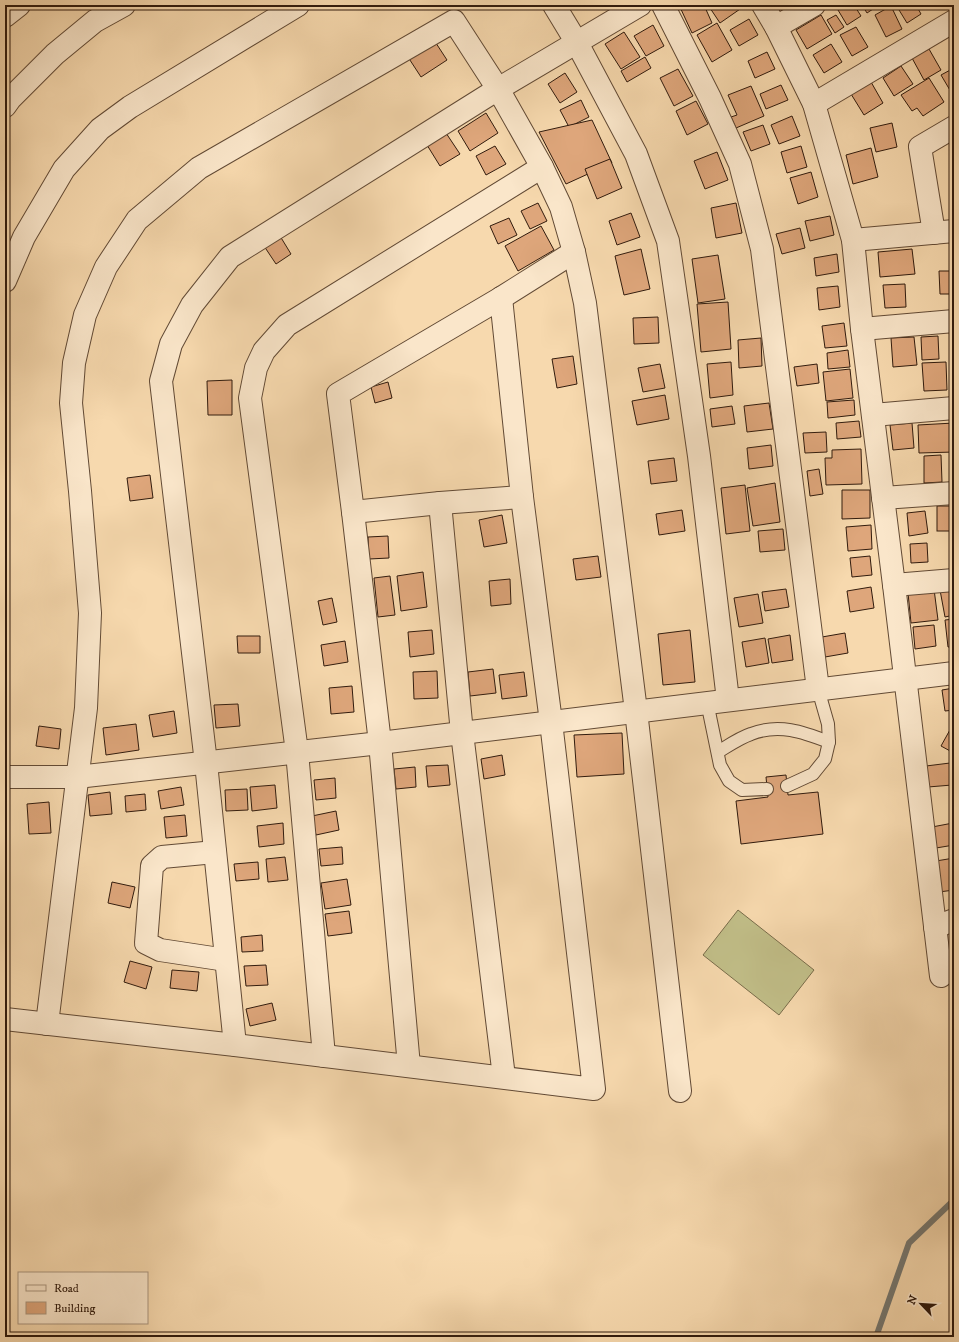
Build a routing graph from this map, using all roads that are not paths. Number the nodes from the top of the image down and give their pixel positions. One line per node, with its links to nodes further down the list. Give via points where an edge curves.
1 (19, 5): 9 (street)
2 (124, 5): 15 (street, via 95,21 55,54)
3 (298, 5): 21 (street, via 130,107 100,129 64,169 24,237)
4 (554, 5): 12 (street)
5 (640, 5): 12 (street)
6 (663, 5): 36 (street, via 740,164 762,249)
7 (763, 5): 11 (street)
8 (814, 5): 11 (street)
9 (5, 16)
10 (954, 21): 14 (street)
11 (776, 27): 14 (street)
12 (577, 43): 13 (street); 37 (street, via 636,154 668,241 699,456)
13 (498, 89): 17 (street); 46 (street, via 230,257 192,305 171,344 161,381); 48 (street, via 454,21 199,168 137,220 106,267 85,315 74,363 71,403 90,613 86,708)
14 (814, 104): 19 (street)
15 (5, 106)
16 (954, 127): 18 (street, via 920,147)
17 (542, 167): 20 (street, via 560,207); 44 (street, via 287,325 264,351 256,368 250,398)
18 (944, 232): 19 (street)
19 (853, 240): 24 (street)
20 (574, 252): 22 (street); 39 (street, via 585,302)
21 (5, 282)
22 (501, 298): 28 (street); 31 (street, via 338,394)
23 (954, 321): 24 (street)
24 (862, 329): 26 (street)
25 (954, 408): 26 (street)
26 (873, 415): 29 (street)
27 (954, 493): 29 (street)
28 (522, 497): 30 (street); 40 (street)
29 (883, 498): 33 (street)
30 (440, 503): 31 (street); 41 (street)
31 (353, 512): 43 (street)
32 (954, 580): 33 (street)
33 (894, 585): 35 (street)
34 (954, 673): 35 (street)
35 (906, 679): 36 (street); 52 (street)
36 (818, 689): 37 (street); 42 (lane, via 828,724)
37 (728, 700): 38 (street)
38 (707, 702): 39 (street); 45 (lane)
39 (636, 711): 40 (street); 61 (street)
40 (551, 722): 41 (street); 60 (street, via 594,1089)
41 (462, 733): 43 (street); 60 (street)
42 (829, 742): 45 (lane, via 804,732 767,728 749,734); 49 (lane, via 825,759 814,774)
43 (380, 743): 44 (street); 59 (street)
44 (297, 752): 46 (street); 58 (street)
45 (718, 752): 50 (lane, via 720,765 729,781 742,790)
46 (206, 763): 48 (street); 51 (street)
47 (5, 777): 48 (street)
48 (77, 777): 56 (street)
49 (787, 786)
50 (767, 789)
51 (215, 852): 53 (street); 53 (street, via 162,857 152,866 146,943 160,950)
52 (944, 923): 54 (street)
53 (226, 960): 57 (street)
54 (941, 976)
55 (5, 1019): 56 (street)
56 (47, 1024): 57 (street)
57 (235, 1045): 58 (street)
58 (324, 1056): 59 (street)
59 (409, 1066): 60 (street)
60 (504, 1077)
61 (680, 1091)

